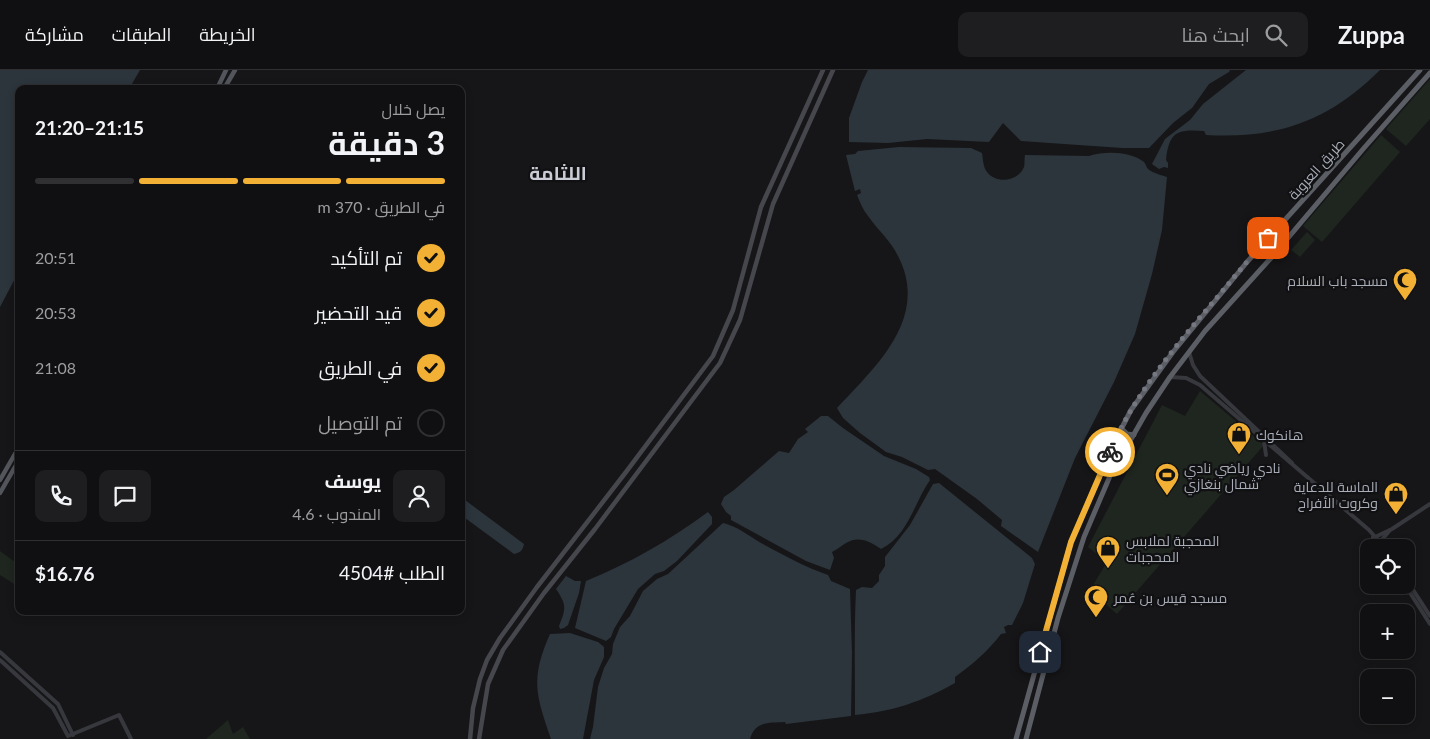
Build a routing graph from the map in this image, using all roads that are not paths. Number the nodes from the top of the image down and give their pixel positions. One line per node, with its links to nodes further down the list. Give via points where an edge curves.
1 (226, 70): 9 (main road)
2 (235, 70): 10 (main road)
3 (823, 70): 7 (main road)
4 (833, 70): 8 (main road)
5 (1420, 70): 13 (highway, طريق العروبة)
6 (1430, 73): 14 (highway, طريق العروبة)
7 (819, 80): 8 (main road); 11 (main road)
8 (826, 84): 12 (main road)
9 (219, 85)
10 (226, 85)
11 (808, 106): 12 (main road); 40 (main road, via 761,207 733,310 713,356 500,638 480,678)
12 (815, 110): 41 (main road, via 773,204 740,320 720,363 510,640 498,660 485,697)
13 (1260, 247): 14 (highway, via 1268,249); 17 (highway, طريق العروبة, via 1143,391)
14 (1271, 258): 15 (highway, طريق العروبة)
15 (1188, 351): 16 (highway, طريق العروبة); 22 (street, via 1200,376)
16 (1170, 377): 18 (highway, طريق العروبة); 19 (street, via 1197,383)
17 (1121, 428): 18 (highway, via 1125,433); 42 (highway, طريق العروبة, via 1067,556)
18 (1134, 435): 43 (highway, طريق العروبة, via 1103,492 1079,553)
19 (1264, 441): 21 (street); 22 (street)
20 (15, 454): 24 (main road)
21 (1266, 455)
22 (1294, 464): 27 (street)
23 (15, 467): 25 (main road)
24 (0, 480)
25 (0, 493)
26 (1430, 504): 28 (street)
27 (1367, 529): 28 (street); 29 (street)
28 (1387, 532): 30 (street); 31 (street)
29 (1375, 539)
30 (1381, 539)
31 (1386, 539)
32 (1415, 593): 34 (street)
33 (1411, 594): 35 (street)
34 (1430, 616)
35 (1430, 624)
36 (0, 652): 38 (street, via 58,704)
37 (0, 660): 38 (street, via 54,708 68,736)
38 (73, 735): 39 (street, via 119,715)
39 (131, 739)
40 (470, 739)
41 (479, 739)
42 (1016, 739)
43 (1026, 739)

